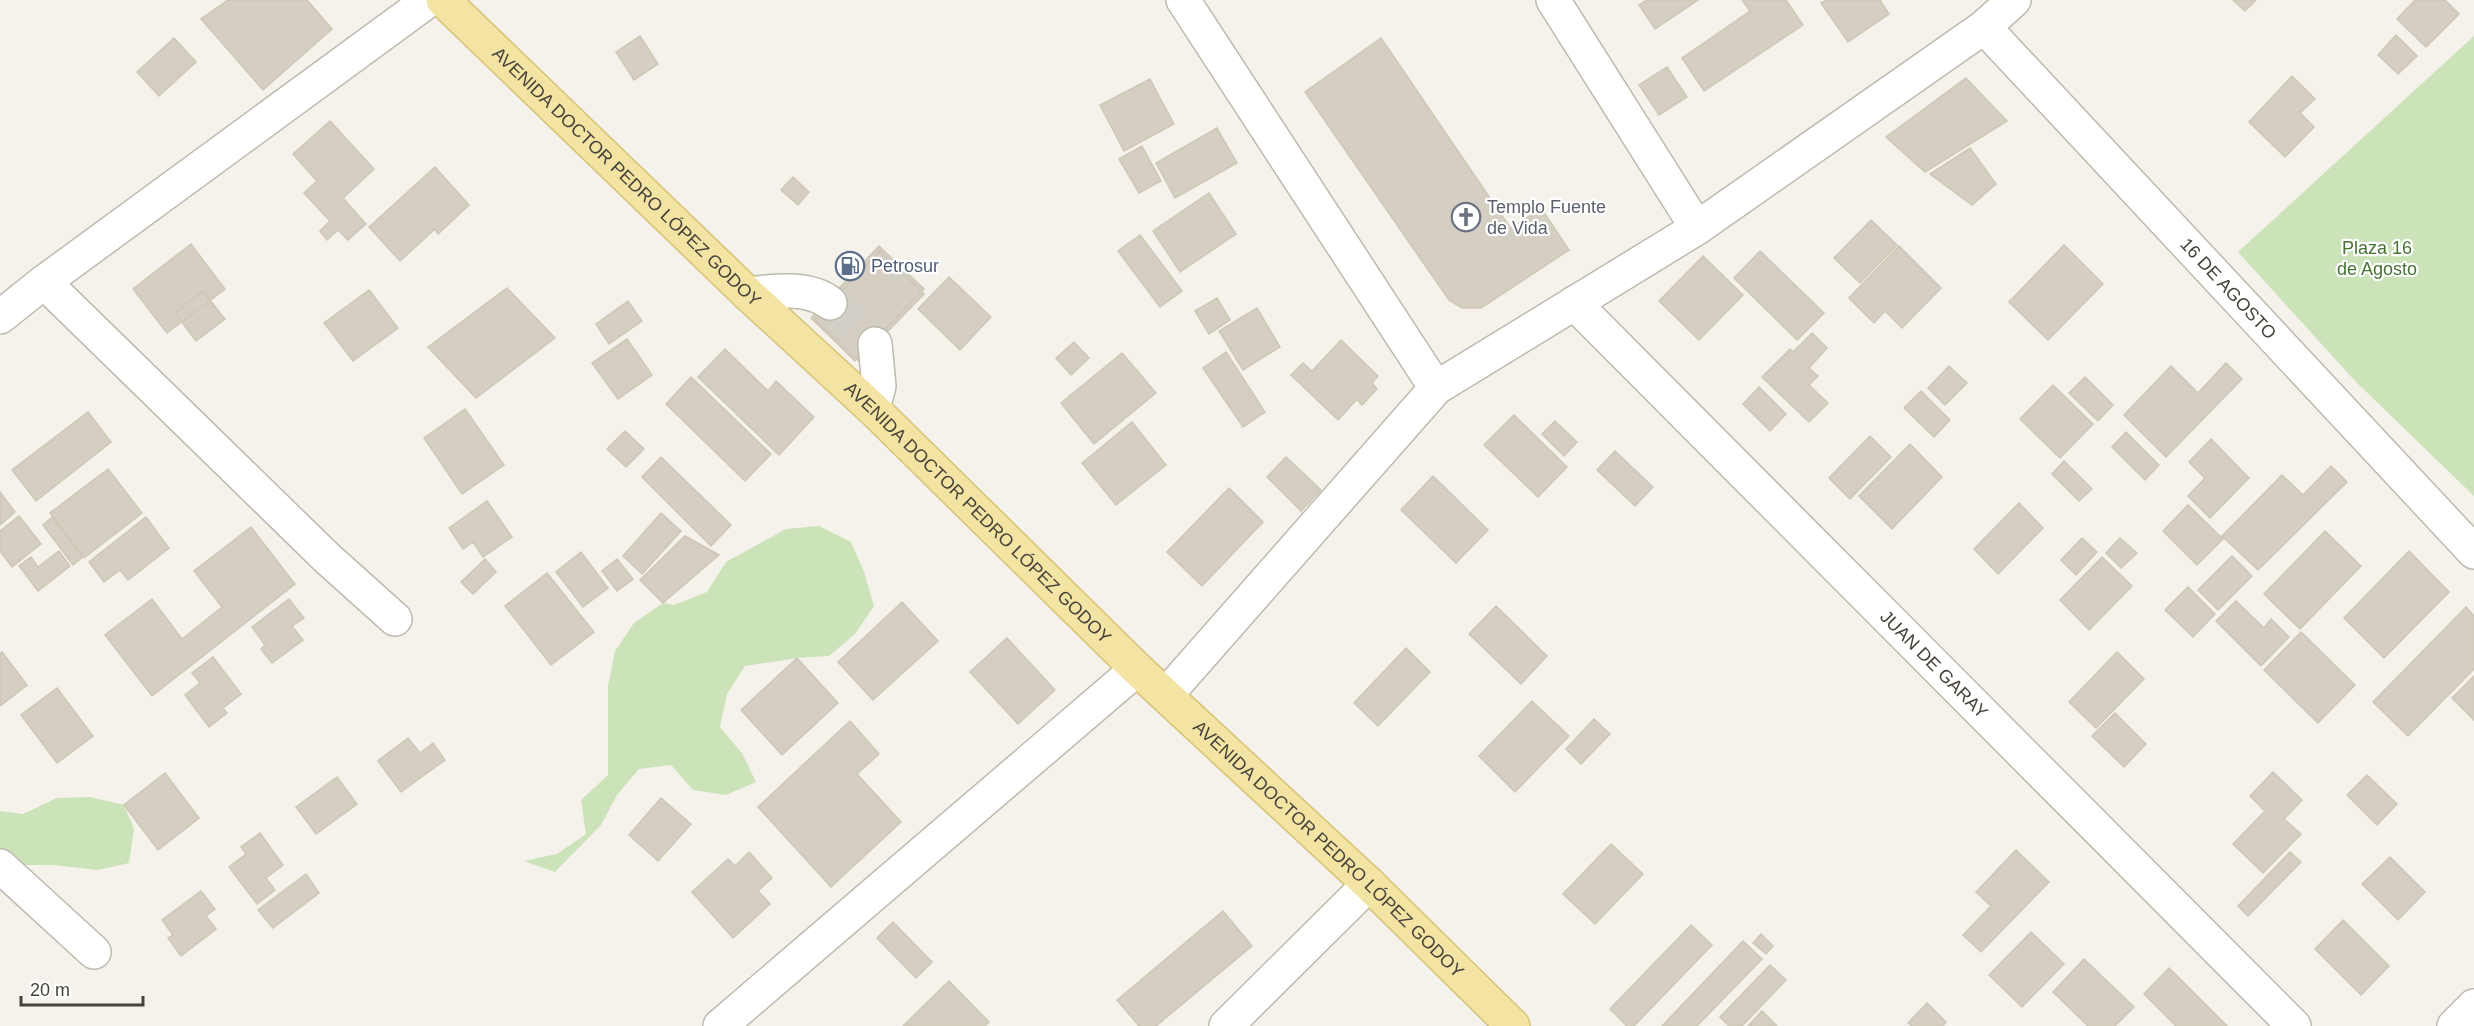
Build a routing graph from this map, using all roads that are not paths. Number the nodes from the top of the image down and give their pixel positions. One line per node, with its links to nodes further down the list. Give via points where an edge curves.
1 (429, 0): 8 (street)
2 (443, 0): 9 (main road, AVENIDA DOCTOR PEDRO LÓPEZ GODOY)
3 (1183, 0): 14 (street)
4 (1553, 0): 7 (street)
5 (2014, 0): 6 (street)
6 (1984, 27): 7 (street); 16 (street, 16 DE AGOSTO)
7 (1696, 228): 11 (street)
8 (44, 282): 12 (street); 17 (street, via 327,558)
9 (748, 294): 10 (street, via 781,290 823,297); 15 (main road, AVENIDA DOCTOR PEDRO LÓPEZ GODOY)
10 (830, 303)
11 (1574, 303): 14 (street); 27 (street, JUAN DE GARAY)
12 (0, 317)
13 (875, 344): 15 (street, via 879,386)
14 (1436, 388): 19 (street)
15 (873, 409): 18 (main road, AVENIDA DOCTOR PEDRO LÓPEZ GODOY)
16 (2474, 552)
17 (395, 619)
18 (1137, 669): 19 (main road, AVENIDA DOCTOR PEDRO LÓPEZ GODOY); 24 (street)
19 (1166, 695): 21 (main road, AVENIDA DOCTOR PEDRO LÓPEZ GODOY)
20 (0, 866): 22 (street)
21 (1369, 884): 25 (street); 26 (main road, AVENIDA DOCTOR PEDRO LÓPEZ GODOY)
22 (94, 952)
23 (2474, 1006): 28 (street)
24 (720, 1026)
25 (1226, 1026)
26 (1513, 1026)
27 (2294, 1026)
28 (2454, 1026)

